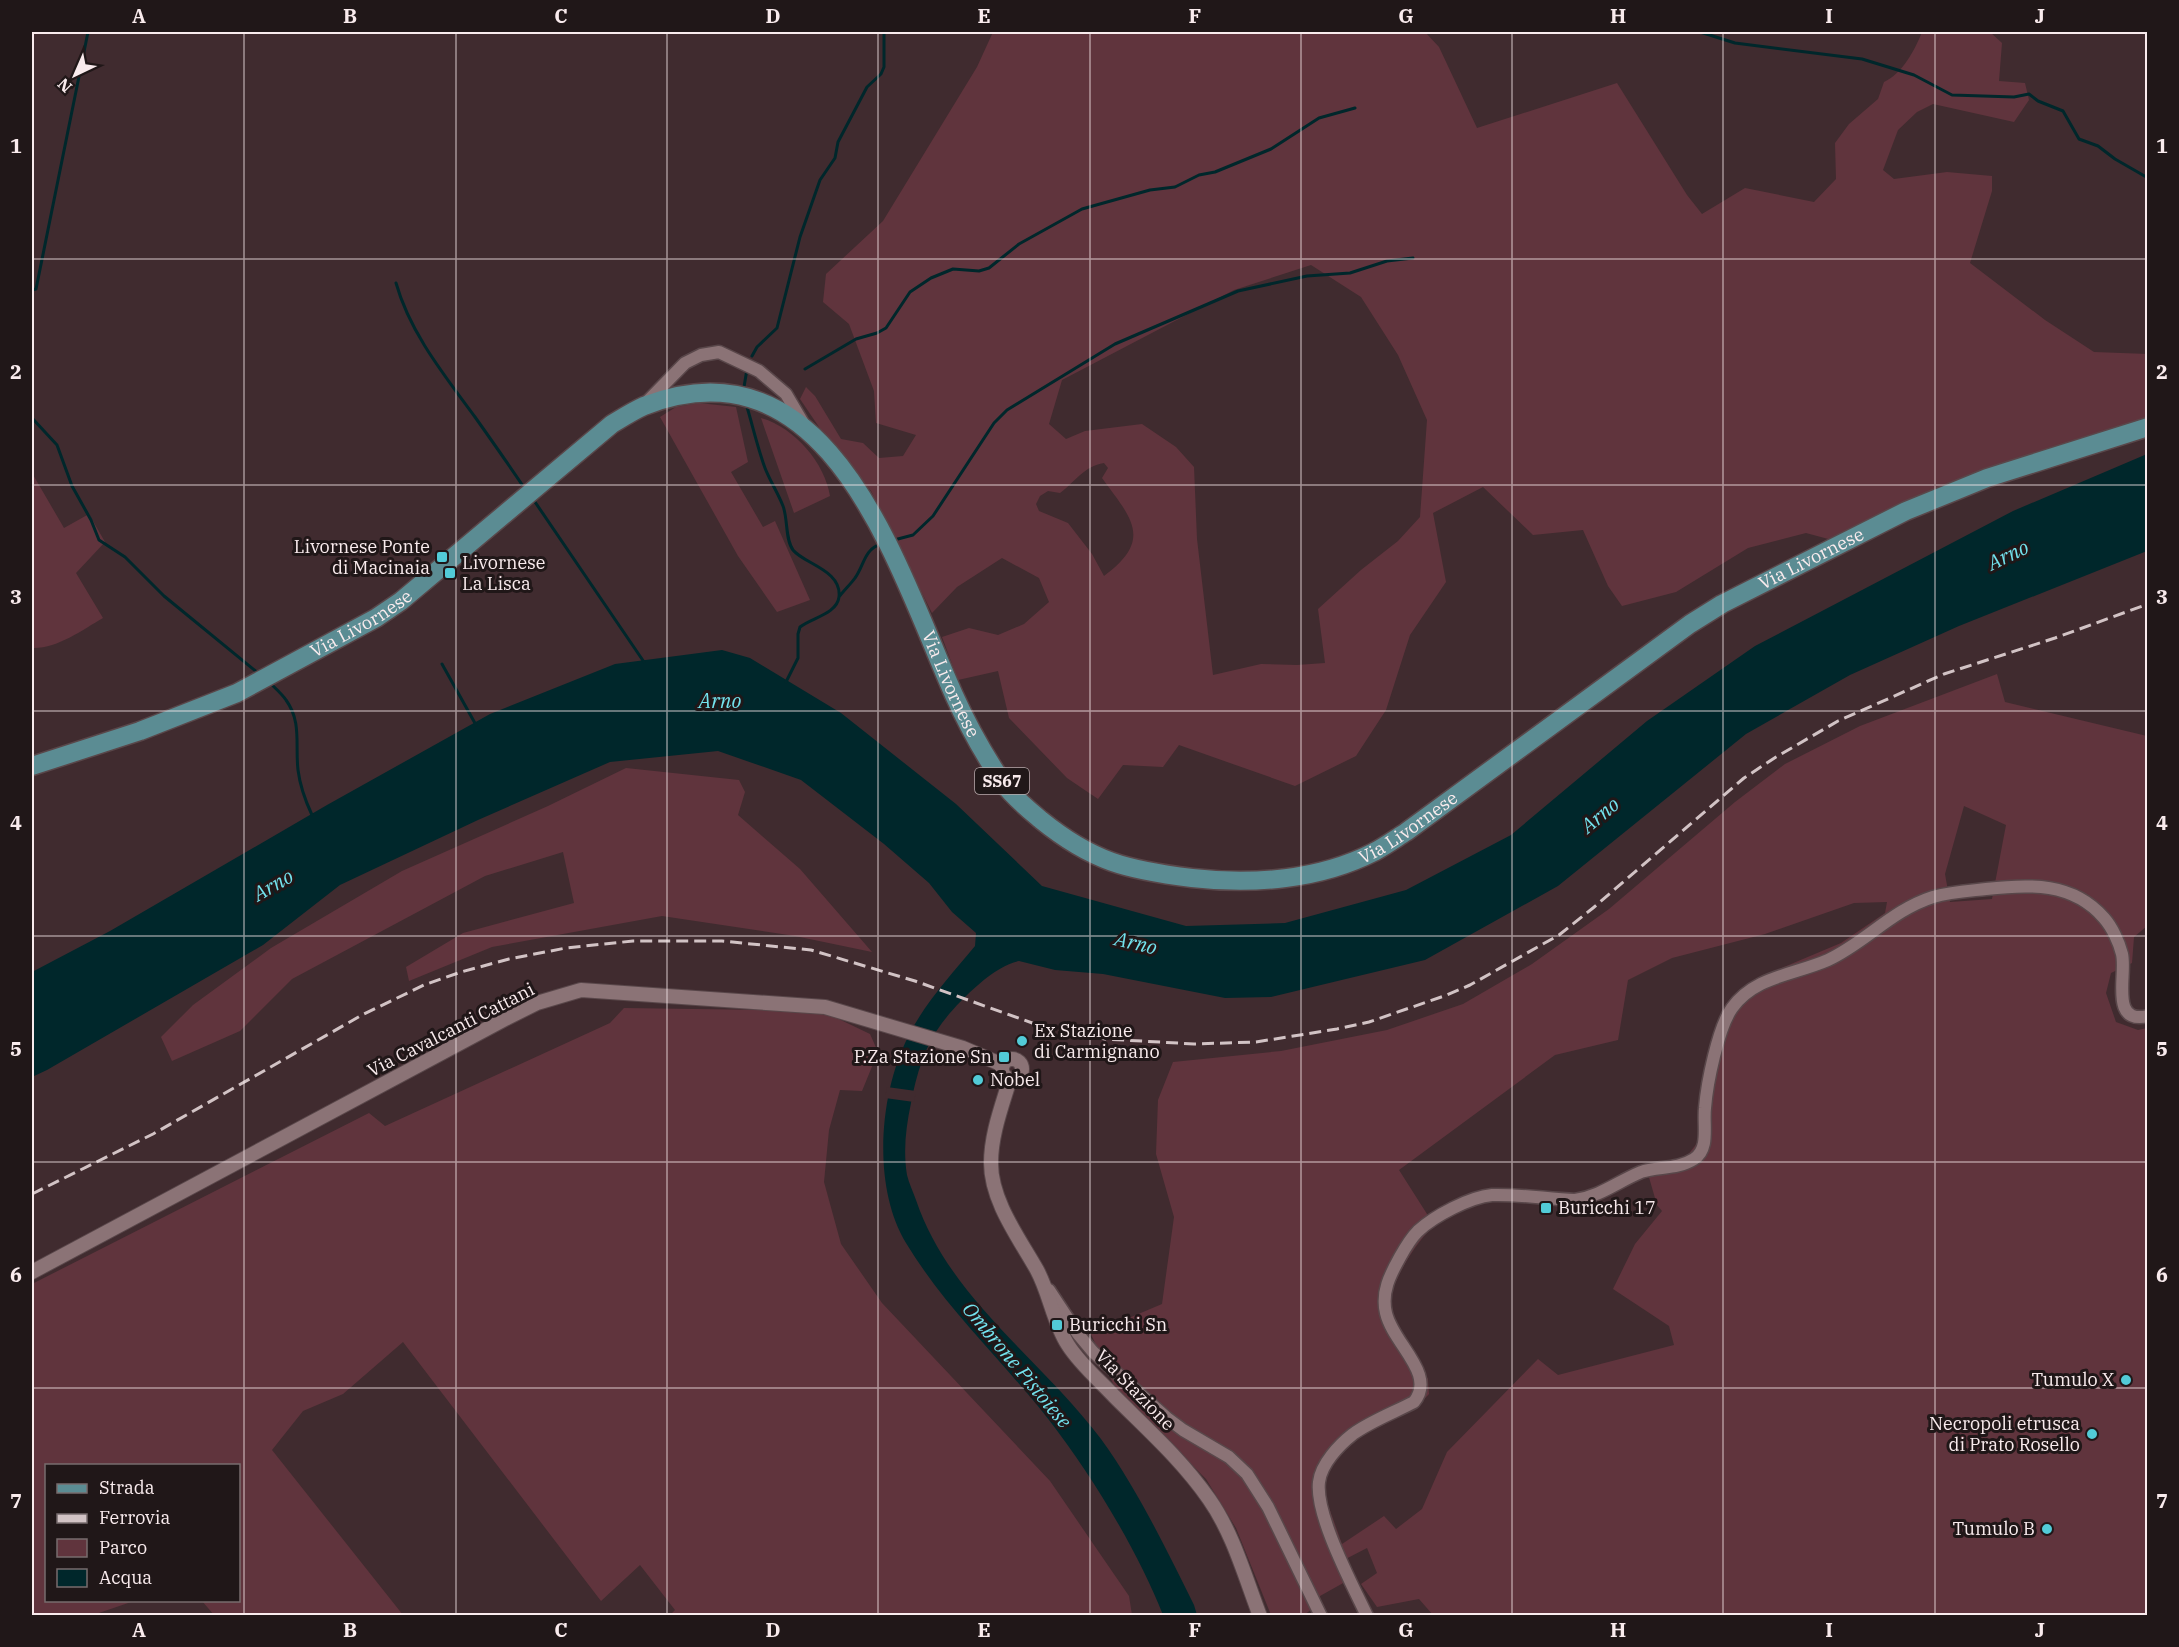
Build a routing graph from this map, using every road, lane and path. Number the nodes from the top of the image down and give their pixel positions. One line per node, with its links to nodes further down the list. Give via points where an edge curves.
1 (642, 407): 3 (main road, Via Livornese / SS67, via 676,396 732,394 763,402); 3 (street, via 685,363 719,352 759,371 786,394); 4 (main road, Via Livornese / SS67, via 612,424 426,581 376,618 207,706)
2 (2148, 427): 3 (main road, Via Livornese / SS67, via 1987,478 1886,521 1690,624 1462,792 1373,852 1293,878 1242,881 1145,872 1102,860 1063,838 1017,798 1004,784 955,697 867,507 849,477)
3 (809, 431)
4 (32, 766)
5 (2148, 1016): 11 (street, via 2139,1018 2123,1006 2122,955 2106,919 2095,908 2051,887 2022,885 1947,893 1909,906 1828,960 1760,983 1732,1008 1717,1043 1705,1109 1705,1137 1695,1159 1644,1171 1598,1195 1575,1200 1492,1195 1476,1198 1426,1224 1392,1270 1384,1299 1394,1335 1416,1366 1421,1394 1414,1402 1355,1432 1321,1472 1318,1484 1321,1513)
6 (925, 1036): 7 (street, Via Cavalcanti Cattani, via 825,1006 581,990 507,1018); 8 (street, Via Stazione, via 1003,1065 1003,1073 1010,1079 993,1140 993,1180 1002,1206)
7 (32, 1272)
8 (1042, 1280): 9 (street, Via Stazione, via 1068,1346 1182,1462 1210,1501 1225,1527); 10 (street, via 1093,1352 1167,1418 1229,1457 1247,1474 1268,1507)
9 (1260, 1616)
10 (1321, 1616)
11 (1367, 1616)

